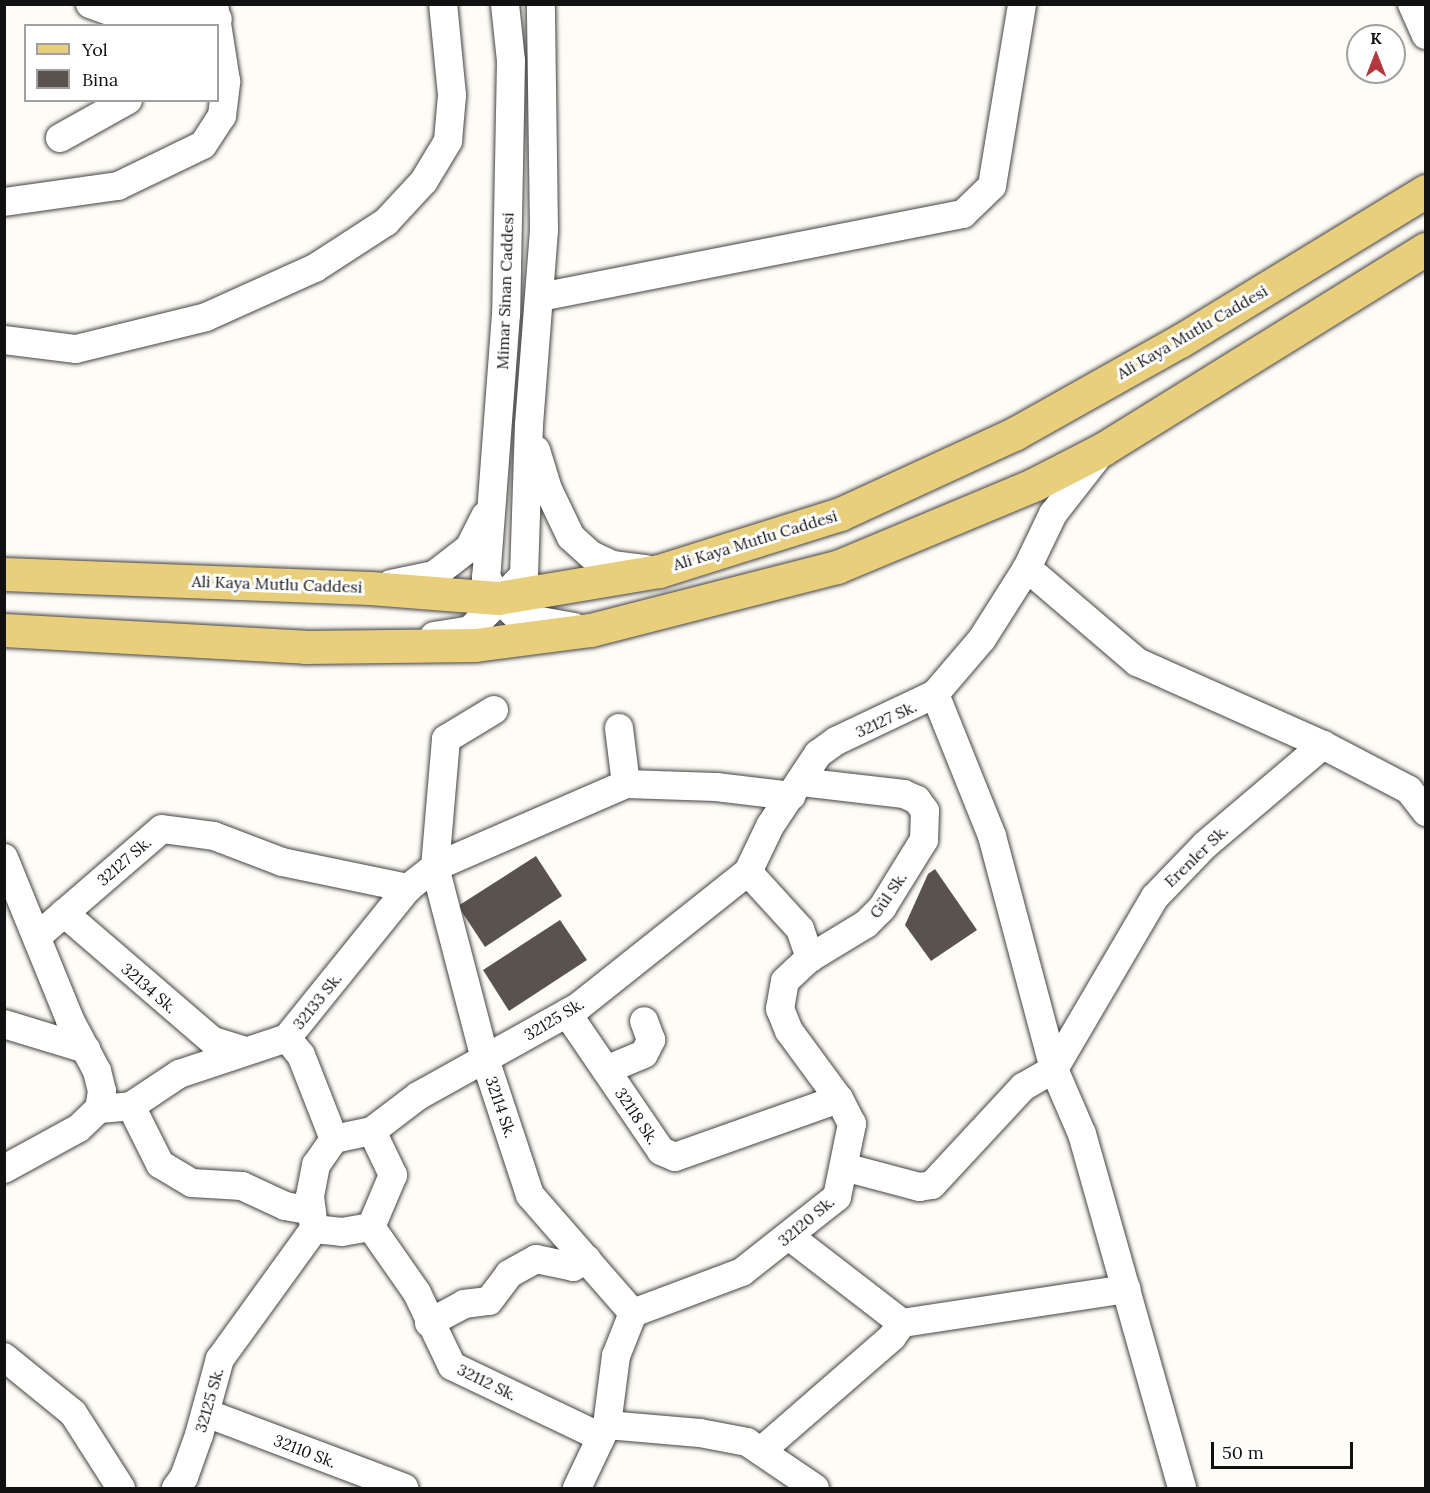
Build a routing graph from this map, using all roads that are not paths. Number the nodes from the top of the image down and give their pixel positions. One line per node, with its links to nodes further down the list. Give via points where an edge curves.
1 (90, 4): 8 (street, via 112,12)
2 (443, 4): 17 (street, via 452,95 448,141 424,181 386,222 315,268 206,316 76,349)
3 (504, 4): 21 (street, Mimar Sinan Caddesi, via 511,61 506,314)
4 (541, 4): 16 (street, Mimar Sinan Caddesi, via 544,230)
5 (1022, 4): 16 (street, via 992,186 963,214)
6 (1412, 4): 9 (street)
7 (216, 12): 8 (street)
8 (150, 15)
9 (1425, 35)
10 (219, 39): 14 (street, via 225,92 222,116 203,145 118,186)
11 (124, 102): 12 (street)
12 (60, 138)
13 (1425, 191): 24 (main road, Ali Kaya Mutlu Caddesi, via 1180,341 1014,434 840,514)
14 (4, 202)
15 (1425, 249): 19 (main road)
16 (540, 297): 18 (street, Mimar Sinan Caddesi)
17 (4, 340)
18 (529, 425): 24 (street, via 547,487 571,537 591,555 612,565); 27 (street, Mimar Sinan Caddesi, via 524,575)
19 (1103, 449): 20 (main road); 22 (street, 32127 Sk.)
20 (1035, 484): 22 (street); 29 (main road, via 837,567)
21 (492, 503): 26 (street, via 469,548 434,575); 27 (street, Mimar Sinan Caddesi)
22 (1053, 514): 23 (street, 32127 Sk.)
23 (1027, 568): 31 (street, 32127 Sk., via 982,639); 34 (street, via 1137,662)
24 (659, 571): 27 (main road, Ali Kaya Mutlu Caddesi)
25 (4, 574): 26 (main road, Ali Kaya Mutlu Caddesi)
26 (370, 588): 27 (main road, Ali Kaya Mutlu Caddesi)
27 (492, 588): 29 (street, via 518,617); 30 (street, Mimar Sinan Caddesi, via 470,630)
28 (4, 630): 30 (main road)
29 (591, 630): 30 (main road, via 475,645)
30 (369, 647)
31 (935, 694): 36 (street, 32127 Sk., via 836,741 818,754); 52 (street, via 992,836)
32 (494, 710): 39 (street, 32114 Sk., via 446,739)
33 (619, 728): 35 (street)
34 (1323, 745): 37 (street, via 1409,790); 52 (street, Erenler Sk., via 1205,844 1155,897)
35 (626, 784): 36 (street); 39 (street)
36 (796, 789): 40 (street, 32125 Sk., via 770,826); 44 (street, Gül Sk., via 904,794 917,800 925,811 924,840 882,908 866,924)
37 (1425, 812)
38 (4, 858): 43 (street)
39 (435, 867): 41 (street, 32133 Sk.); 51 (street, 32114 Sk.)
40 (748, 872): 44 (street, via 800,929); 45 (street, 32125 Sk.)
41 (408, 888): 42 (street, 32127 Sk., via 282,862 214,836 162,829); 48 (street, 32133 Sk.)
42 (64, 913): 43 (street, 32127 Sk.); 50 (street, 32134 Sk., via 213,1041)
43 (39, 935): 49 (street, via 70,1020)
44 (810, 958): 54 (street, 32120 Sk., via 785,981 780,1009 789,1031)
45 (567, 1013): 51 (street, 32125 Sk.); 53 (street, 32118 Sk.)
46 (644, 1021): 53 (street, via 651,1041 644,1054)
47 (4, 1024): 49 (street)
48 (287, 1038): 50 (street, 32133 Sk.); 58 (street, via 301,1055)
49 (86, 1049): 56 (street, via 102,1091)
50 (243, 1050): 55 (street, 32133 Sk., via 178,1074)
51 (485, 1059): 57 (street, 32125 Sk., via 418,1096); 64 (street, 32114 Sk., via 530,1195)
52 (1054, 1069): 59 (street, Erenler Sk., via 1023,1087 932,1185 919,1187); 65 (street, via 1082,1134)
53 (606, 1070): 54 (street, 32118 Sk., via 661,1151 675,1157)
54 (839, 1099): 59 (street, 32120 Sk., via 852,1124)
55 (131, 1106): 56 (street, 32133 Sk.); 61 (street, via 160,1164 192,1183 242,1186)
56 (99, 1109): 60 (street, via 79,1128)
57 (372, 1131): 58 (street, 32125 Sk.); 62 (street, via 393,1175)
58 (334, 1139): 61 (street, via 316,1165 310,1196)
59 (844, 1167): 63 (street, 32120 Sk., via 837,1197)
60 (4, 1169)
61 (313, 1220): 62 (street, via 342,1232); 70 (street, 32125 Sk., via 220,1359)
62 (371, 1227): 67 (street, 32112 Sk., via 417,1293)
63 (789, 1236): 66 (street, 32120 Sk., via 742,1272); 68 (street)
64 (587, 1259): 66 (street, 32114 Sk.); 67 (street, via 573,1267 536,1259 509,1274 489,1300 464,1304)
65 (1126, 1289): 68 (street); 78 (street)
66 (633, 1313): 71 (street, via 616,1356)
67 (429, 1323): 71 (street, 32112 Sk., via 452,1366)
68 (902, 1323): 72 (street, via 892,1337)
69 (4, 1357): 73 (street, via 73,1413)
70 (206, 1413): 74 (street, 32125 Sk., via 184,1478); 75 (street, 32110 Sk.)
71 (604, 1431): 72 (street, via 700,1433 747,1442); 76 (street)
72 (761, 1451): 77 (street)
73 (120, 1488)
74 (176, 1488)
75 (404, 1488)
76 (577, 1488)
77 (815, 1488)
78 (1182, 1488)

